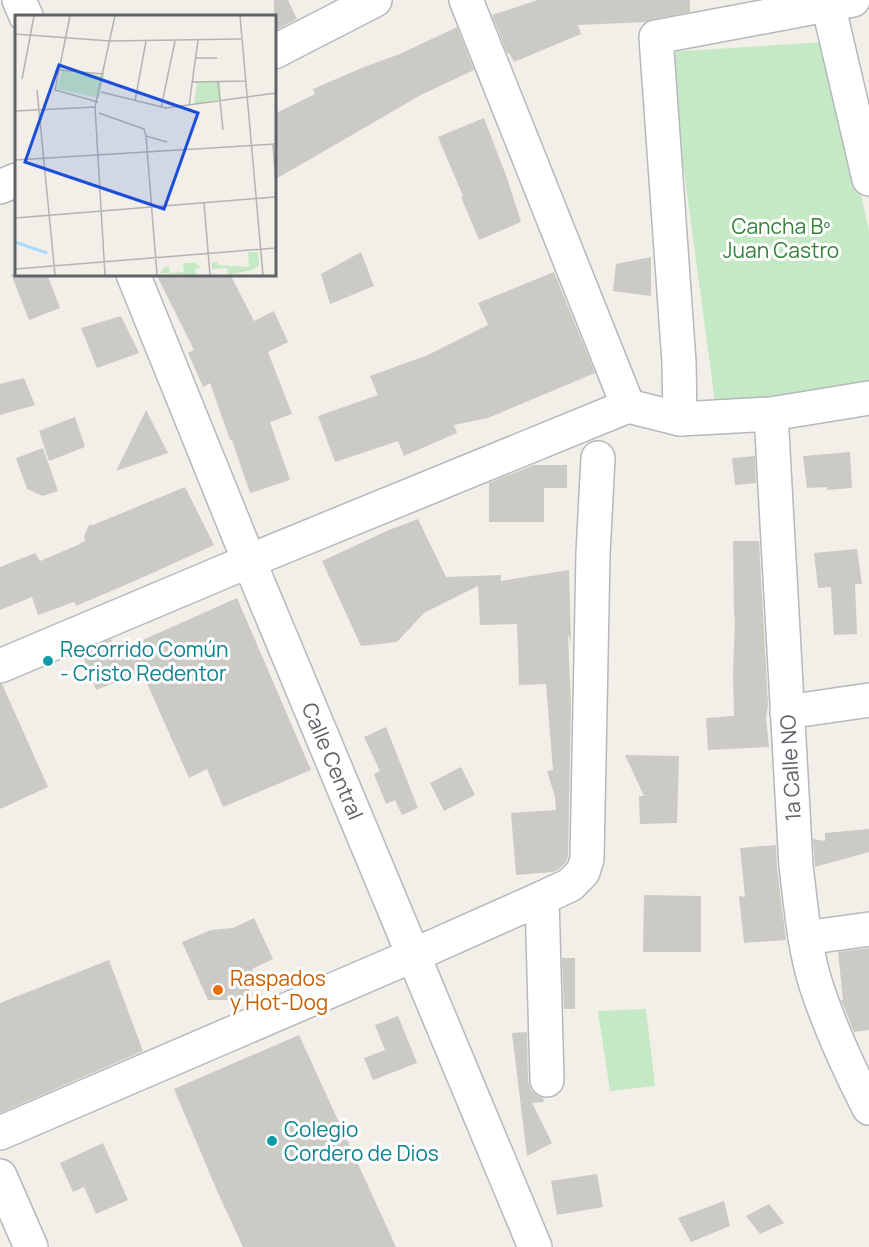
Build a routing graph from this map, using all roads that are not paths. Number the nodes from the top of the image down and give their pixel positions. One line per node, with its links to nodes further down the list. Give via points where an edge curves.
1 (19, 0): 5 (street)
2 (375, 0): 6 (street)
3 (466, 0): 12 (street)
4 (841, 2): 7 (street); 14 (street, via 656,37)
5 (26, 15)
6 (276, 51)
7 (869, 179)
8 (15, 180): 9 (street)
9 (0, 187)
10 (134, 276): 16 (street, Calle Central)
11 (869, 398): 13 (street)
12 (628, 406): 14 (street); 16 (street)
13 (771, 414): 14 (street); 19 (street, 1a Calle NO)
14 (680, 419)
15 (597, 458): 20 (street, via 587,859 583,872 570,885)
16 (249, 561): 17 (street); 23 (street, Calle Central)
17 (0, 666)
18 (869, 700): 19 (street)
19 (787, 712): 22 (street, 1a Calle NO, via 796,867)
20 (542, 898): 23 (street); 24 (street)
21 (869, 929): 22 (street)
22 (805, 938): 25 (street, 1a Calle NO, via 816,984)
23 (414, 955): 26 (street); 29 (street, Calle Central)
24 (548, 1080)
25 (869, 1108)
26 (0, 1133)
27 (0, 1176): 28 (street)
28 (31, 1247)
29 (535, 1247)

